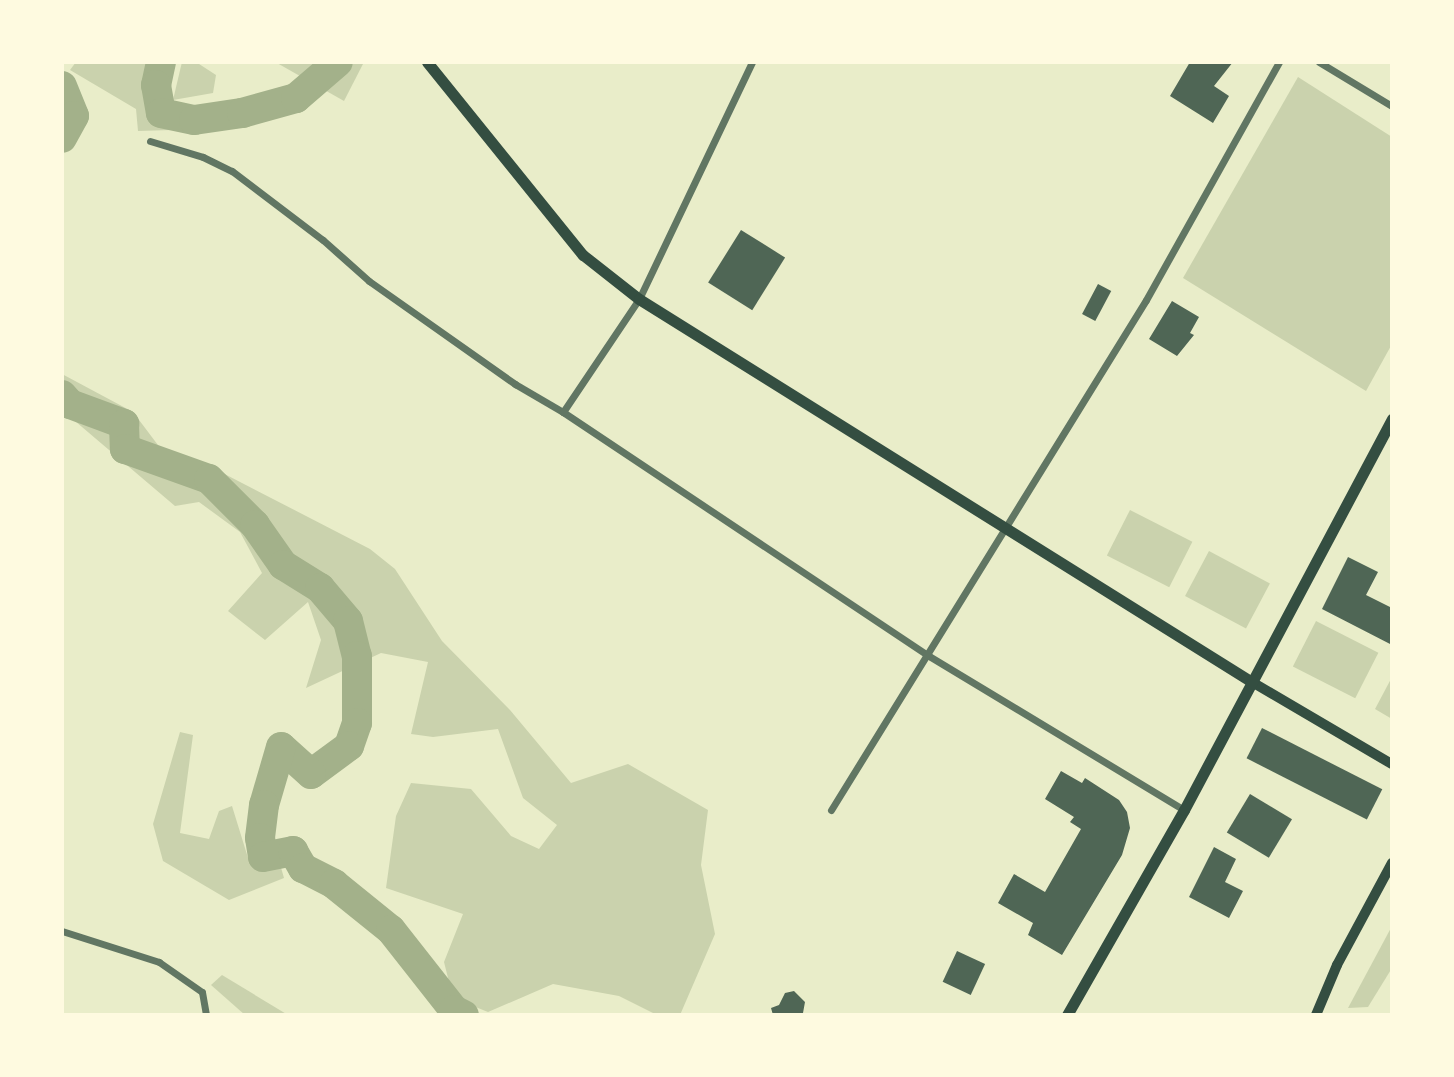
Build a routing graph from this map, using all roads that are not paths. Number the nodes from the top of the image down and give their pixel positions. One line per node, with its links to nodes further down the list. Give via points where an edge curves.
1 (752, 62): 7 (street)
2 (1279, 62): 10 (street, via 1146,300)
3 (1319, 62): 5 (street)
4 (429, 64): 7 (main road, via 583,255)
5 (1392, 106)
6 (150, 141): 8 (street, via 232,171 369,281)
7 (639, 299): 8 (street); 10 (main road)
8 (563, 412): 11 (street)
9 (1392, 419): 12 (main road)
10 (1007, 529): 11 (street); 12 (main road)
11 (929, 656): 14 (street); 15 (street)
12 (1252, 682): 13 (main road); 15 (main road)
13 (1392, 764)
14 (831, 810)
15 (1184, 810): 19 (main road)
16 (1392, 863): 20 (main road)
17 (62, 931): 18 (street, via 159,962 202,992)
18 (206, 1015)
19 (1067, 1015)
20 (1316, 1015)

